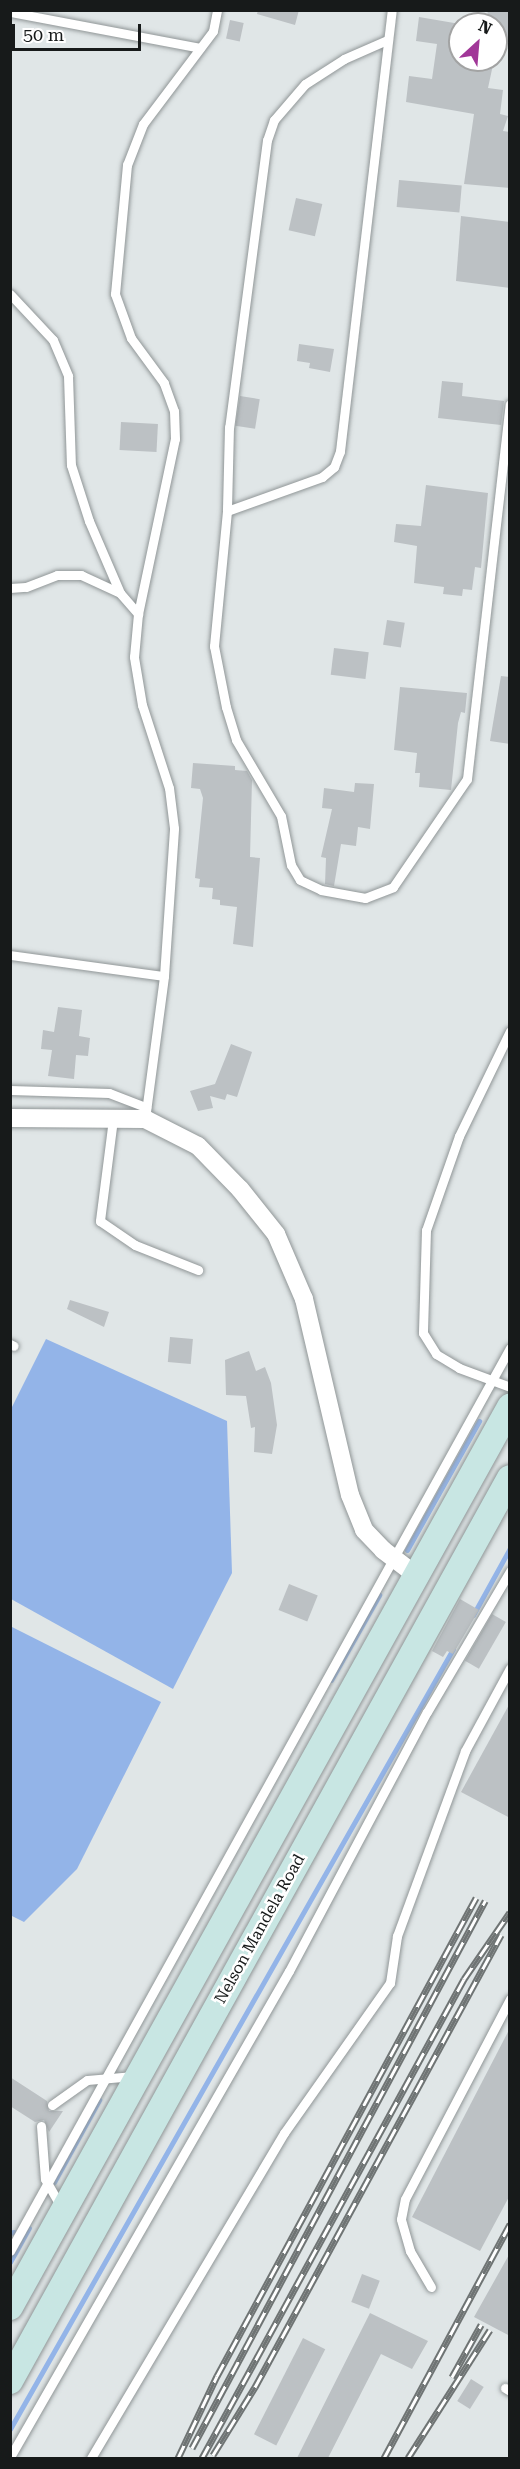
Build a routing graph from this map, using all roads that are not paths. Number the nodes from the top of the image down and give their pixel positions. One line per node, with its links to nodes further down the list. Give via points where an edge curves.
1 (217, 10): 5 (lane, via 213,30)
2 (392, 10): 4 (lane)
3 (10, 12): 5 (lane)
4 (387, 39): 8 (lane, via 344,59 305,84 274,120 267,140 238,334 229,427); 8 (lane, via 340,451 334,467 322,477)
5 (200, 48): 11 (lane, via 143,124 127,165 115,294 131,338 164,383 174,411 175,439)
6 (10, 294): 10 (lane, via 53,340 68,376 71,465 89,521)
7 (510, 404): 8 (lane, via 470,767 459,792 393,887 382,893 365,898 321,890 300,880 291,865 281,816 236,740 214,646)
8 (227, 511)
9 (10, 588): 10 (lane, via 26,587 57,575 81,575)
10 (120, 593): 11 (lane)
11 (138, 614): 13 (lane, via 134,657 169,788 174,828)
12 (10, 955): 13 (lane)
13 (164, 976): 16 (lane)
14 (510, 1031): 21 (lane, via 459,1136 426,1230 423,1333 436,1354)
15 (10, 1090): 16 (lane, via 109,1093)
16 (146, 1113): 18 (street); 25 (street, via 198,1146 276,1234 304,1299 350,1495 364,1530)
17 (10, 1118): 18 (street)
18 (113, 1119): 19 (lane, via 100,1221 135,1245)
19 (198, 1270)
20 (510, 1348): 21 (lane)
21 (491, 1380): 22 (lane); 25 (lane)
22 (510, 1387)
23 (510, 1407): 27 (main road)
24 (510, 1478): 39 (main road, Nelson Mandela Road)
25 (394, 1558): 27 (street); 31 (lane)
26 (510, 1571): 40 (lane, via 427,1712 288,1971)
27 (417, 1576): 30 (main road)
28 (510, 1668): 41 (lane, via 461,1761 397,1936 390,1983 284,2133)
29 (510, 1999): 37 (lane, via 405,2199 401,2219 410,2251)
30 (139, 2076): 31 (lane); 35 (main road)
31 (103, 2079): 32 (lane, via 87,2079); 34 (lane, via 90,2112)
32 (52, 2104)
33 (41, 2126): 34 (lane, via 41,2157)
34 (48, 2184): 35 (lane); 36 (lane)
35 (63, 2212): 38 (main road)
36 (10, 2251)
37 (431, 2287)
38 (10, 2307)
39 (10, 2381)
40 (10, 2457)
41 (91, 2458)

